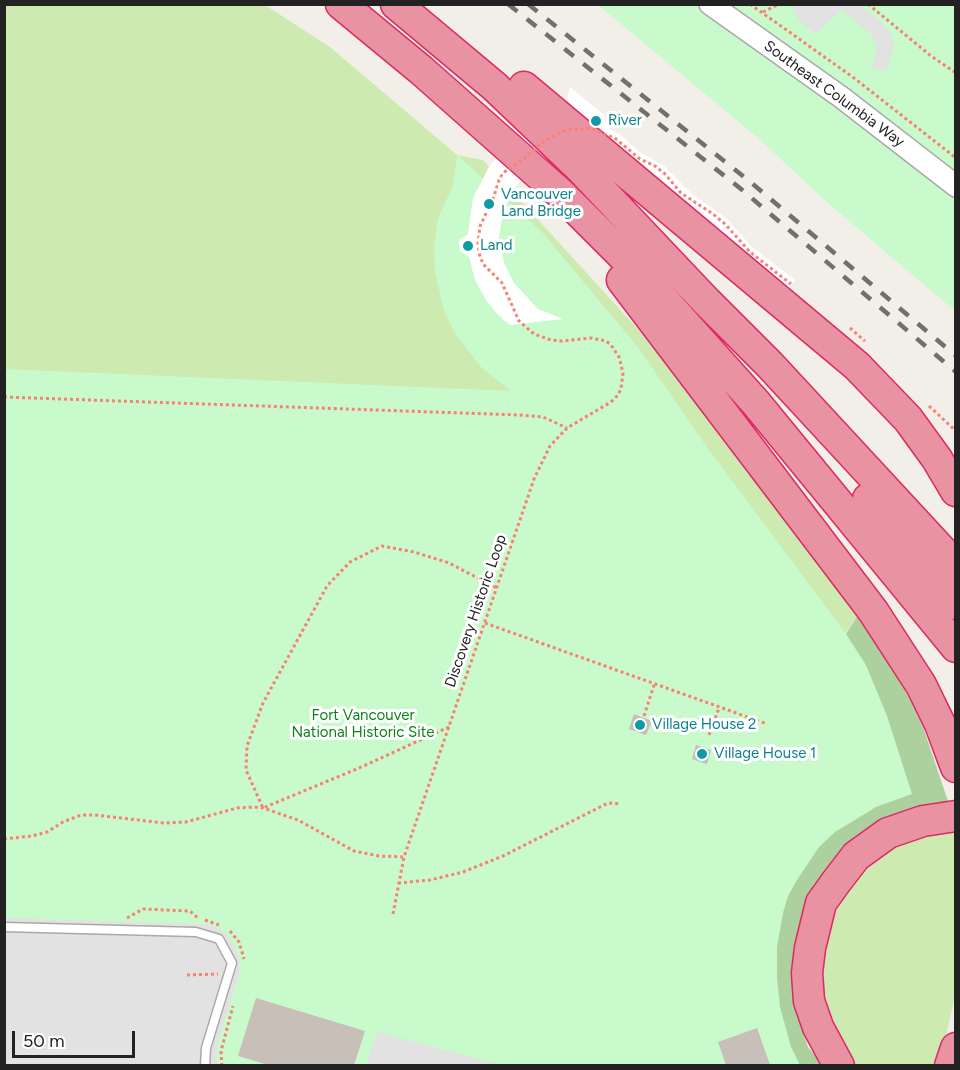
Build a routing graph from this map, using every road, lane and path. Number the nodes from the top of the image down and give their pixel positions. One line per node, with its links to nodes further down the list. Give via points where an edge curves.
1 (341, 4): 10 (highway)
2 (396, 4): 14 (highway, via 538,126)
3 (424, 4): 19 (highway, via 856,366 908,419)
4 (710, 4): 12 (street, Southeast Columbia Way, via 841,97)
5 (750, 4): 8 (path)
6 (779, 4): 8 (path)
7 (868, 4): 9 (path)
8 (763, 12): 11 (path)
9 (956, 73)
10 (519, 158): 24 (highway, via 595,227 677,313); 31 (highway, via 627,286 873,610 921,685)
11 (956, 158)
12 (956, 186)
13 (791, 285): 17 (path, Discovery Historic Loop, bridge, via 750,252 725,224 616,139 593,129 577,129 543,142 503,173 480,226 478,243 483,264 502,283 519,321 534,334 551,340 582,337 606,341 620,357 623,373 618,395)
14 (706, 302): 20 (highway, via 778,373); 22 (highway)
15 (4, 397): 17 (path, via 519,415 543,417)
16 (931, 408): 18 (path)
17 (567, 428): 21 (path, Discovery Historic Loop, via 550,446 534,479)
18 (956, 431)
19 (956, 491)
20 (956, 566)
21 (497, 588): 23 (path, Discovery Historic Loop); 33 (path, via 448,563 382,546 350,562 327,586 262,703 247,746 246,771)
22 (956, 604)
23 (485, 623): 25 (path); 29 (path, Discovery Historic Loop)
24 (956, 646)
25 (654, 685): 26 (path); 27 (path)
26 (719, 708): 28 (path); 30 (path)
27 (644, 716)
28 (767, 724)
29 (449, 727): 33 (path); 36 (path, Discovery Historic Loop)
30 (709, 735)
31 (954, 763)
32 (620, 804): 37 (path, via 608,803 463,872)
33 (263, 808): 35 (path, via 237,808 186,822 164,823 81,815 47,832); 36 (path, via 298,820 354,850)
34 (956, 816): 49 (highway, via 888,834 856,856 821,903 810,948 809,1001)
35 (4, 839)
36 (404, 857): 37 (path, Discovery Historic Loop)
37 (398, 883): 38 (path, Discovery Historic Loop)
38 (393, 914)
39 (127, 918): 40 (path, via 143,909 190,911 198,919)
40 (222, 926)
41 (4, 927): 47 (lane, via 196,932 219,939 232,963 206,1048)
42 (229, 930): 43 (path, via 239,942)
43 (245, 964)
44 (187, 975): 45 (path)
45 (210, 976)
46 (236, 996): 48 (path, via 221,1051)
47 (205, 1065)
48 (222, 1065)
49 (839, 1065)

